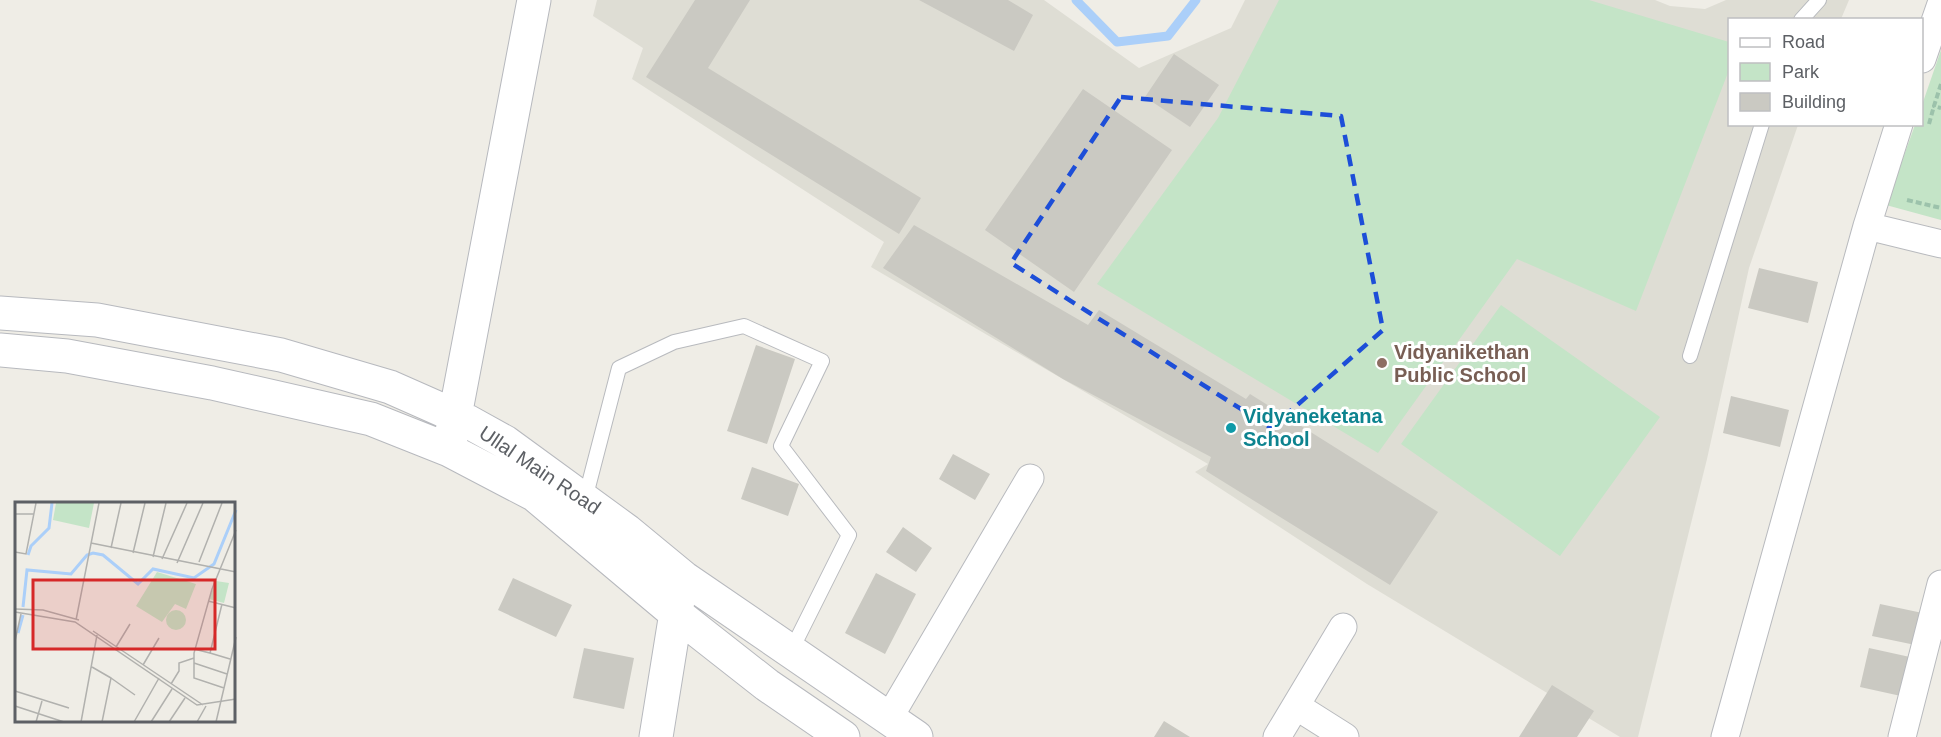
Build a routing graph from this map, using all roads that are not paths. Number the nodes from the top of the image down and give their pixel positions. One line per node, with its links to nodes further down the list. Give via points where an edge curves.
1 (534, 0): 13 (main road)
2 (1819, 0): 4 (lane)
3 (1941, 4): 5 (street)
4 (1803, 18)
5 (1923, 56)
6 (1761, 126): 12 (lane)
7 (1898, 126): 8 (street)
8 (1867, 226): 9 (street); 29 (street)
9 (1941, 244)
10 (0, 313): 13 (main road, Ullal Main Road, via 97,320 281,355 390,387)
11 (0, 350): 14 (main road, Ullal Main Road, via 67,356 212,383 371,419)
12 (1690, 356)
13 (455, 416): 14 (main road); 16 (main road, Ullal Main Road, via 505,442)
14 (449, 450): 19 (main road, Ullal Main Road, via 535,495)
15 (1030, 478): 23 (street)
16 (585, 500): 17 (main road, Ullal Main Road); 21 (lane, via 619,368 674,342 744,326 822,361 781,446 849,535)
17 (684, 578): 19 (main road); 21 (main road, Ullal Main Road)
18 (1941, 584): 30 (street)
19 (674, 612): 24 (main road); 25 (main road, Ullal Main Road, via 767,685)
20 (1343, 627): 22 (street)
21 (791, 651): 23 (main road, Ullal Main Road)
22 (1296, 706): 27 (street); 28 (street)
23 (889, 718): 26 (main road, Ullal Main Road)
24 (656, 737)
25 (843, 737)
26 (916, 737)
27 (1277, 737)
28 (1345, 737)
29 (1725, 737)
30 (1902, 737)

